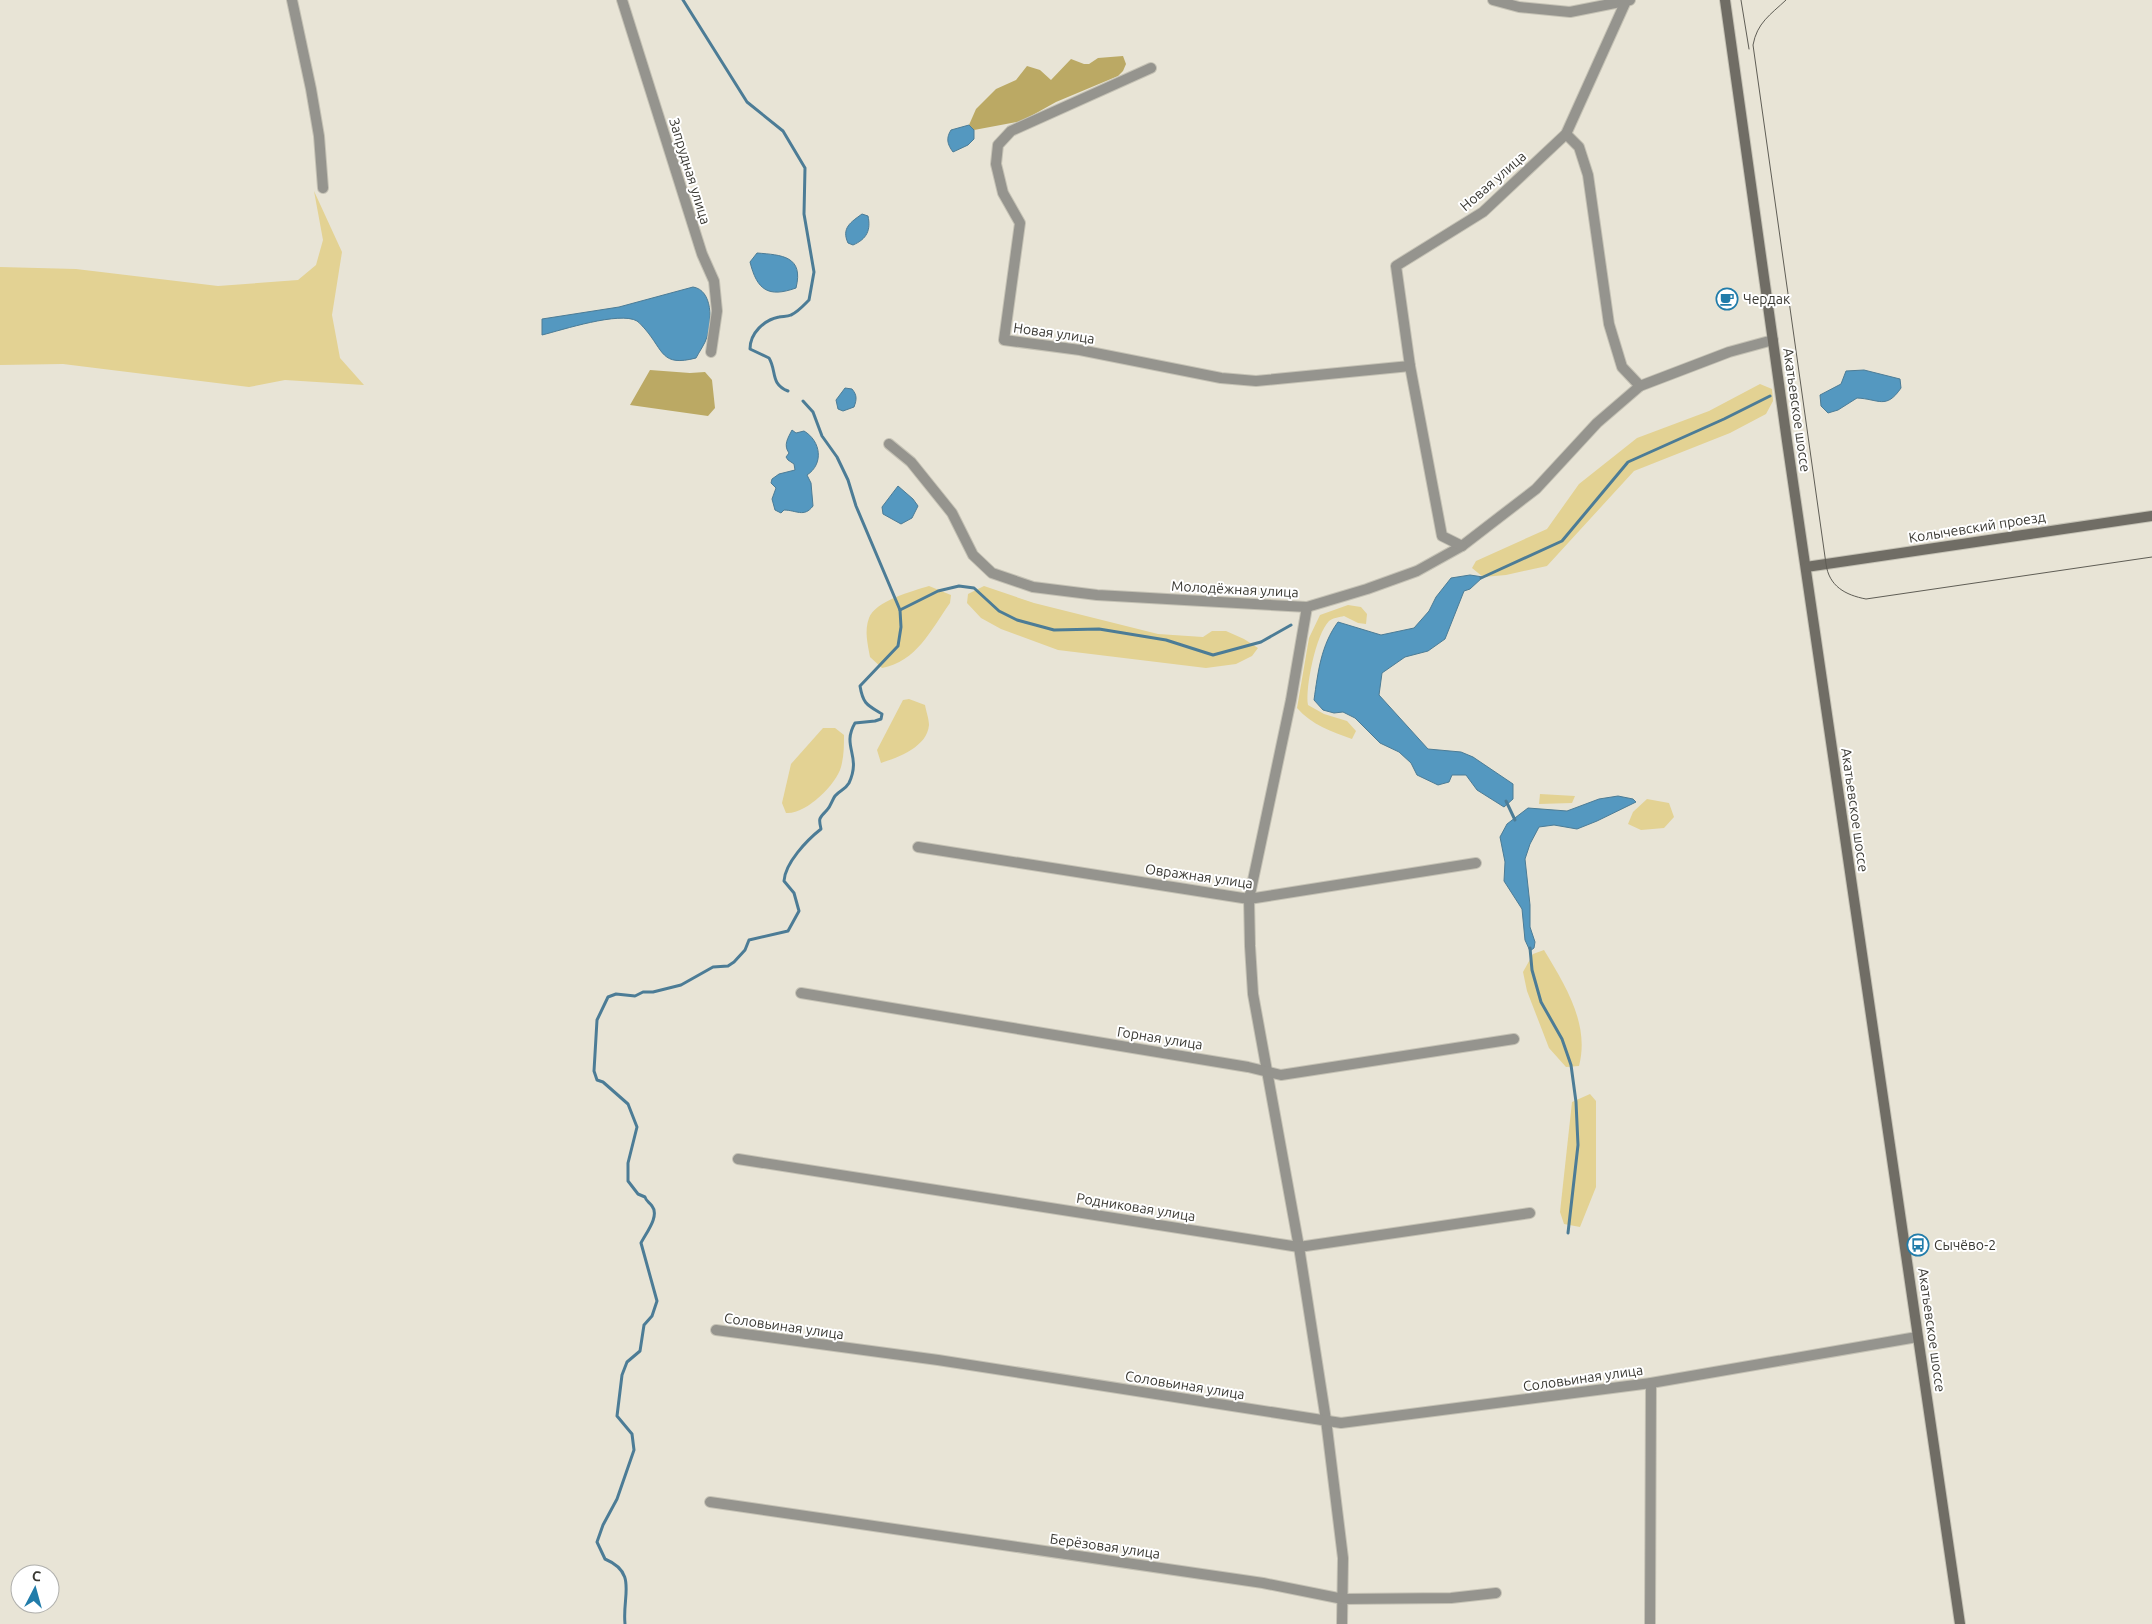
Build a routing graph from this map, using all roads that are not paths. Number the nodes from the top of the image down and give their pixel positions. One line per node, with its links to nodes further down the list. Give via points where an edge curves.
1 (292, 0): 8 (street, via 318,127)
2 (622, 0): 10 (street, Запрудная улица, via 702,254 714,281 716,311)
3 (1493, 0): 4 (street, via 1519,7 1570,12)
4 (1628, 0): 7 (street, Новая улица)
5 (1725, 0): 9 (street, Акатьевское шоссе)
6 (1151, 68): 11 (street, Новая улица, via 1011,131 998,145 996,164 1004,193 1020,222 1004,340 1080,350 1221,378 1256,381)
7 (1566, 134): 11 (street, Новая улица, via 1483,212 1396,266); 12 (street, via 1580,147 1588,175 1609,324 1622,367)
8 (323, 188)
9 (1773, 340): 12 (street, Молодёжная улица, via 1729,352); 16 (street, Акатьевское шоссе)
10 (711, 352)
11 (1410, 366): 15 (street, Новая улица, via 1442,536)
12 (1640, 386): 15 (street, Молодёжная улица, via 1597,423 1536,489)
13 (889, 444): 17 (street, Молодёжная улица, via 908,458 952,513 973,555 992,573 1033,587 1096,595)
14 (2152, 516): 16 (street, Колычевский проезд)
15 (1462, 546): 17 (street, Молодёжная улица, via 1416,571)
16 (1806, 567): 28 (street, Акатьевское шоссе)
17 (1307, 607): 20 (street)
18 (918, 847): 20 (street, Овражная улица)
19 (1476, 863): 20 (street, Овражная улица)
20 (1250, 899): 23 (street, via 1253,994)
21 (801, 993): 23 (street, Горная улица)
22 (1514, 1039): 23 (street, Горная улица, via 1281,1075)
23 (1266, 1072): 26 (street)
24 (738, 1159): 26 (street, Родниковая улица)
25 (1530, 1213): 26 (street, Родниковая улица)
26 (1299, 1246): 30 (street)
27 (716, 1330): 30 (street, Соловьиная улица, via 938,1360)
28 (1917, 1337): 29 (street, Соловьиная улица); 36 (street, Акатьевское шоссе)
29 (1652, 1383): 30 (street, Соловьиная улица, via 1356,1422); 35 (street)
30 (1326, 1420): 33 (street, via 1343,1558)
31 (710, 1502): 33 (street, Берёзовая улица, via 1263,1583)
32 (1496, 1593): 33 (street, Берёзовая улица, via 1451,1598)
33 (1343, 1598): 34 (street)
34 (1342, 1624)
35 (1650, 1624)
36 (1960, 1624)

